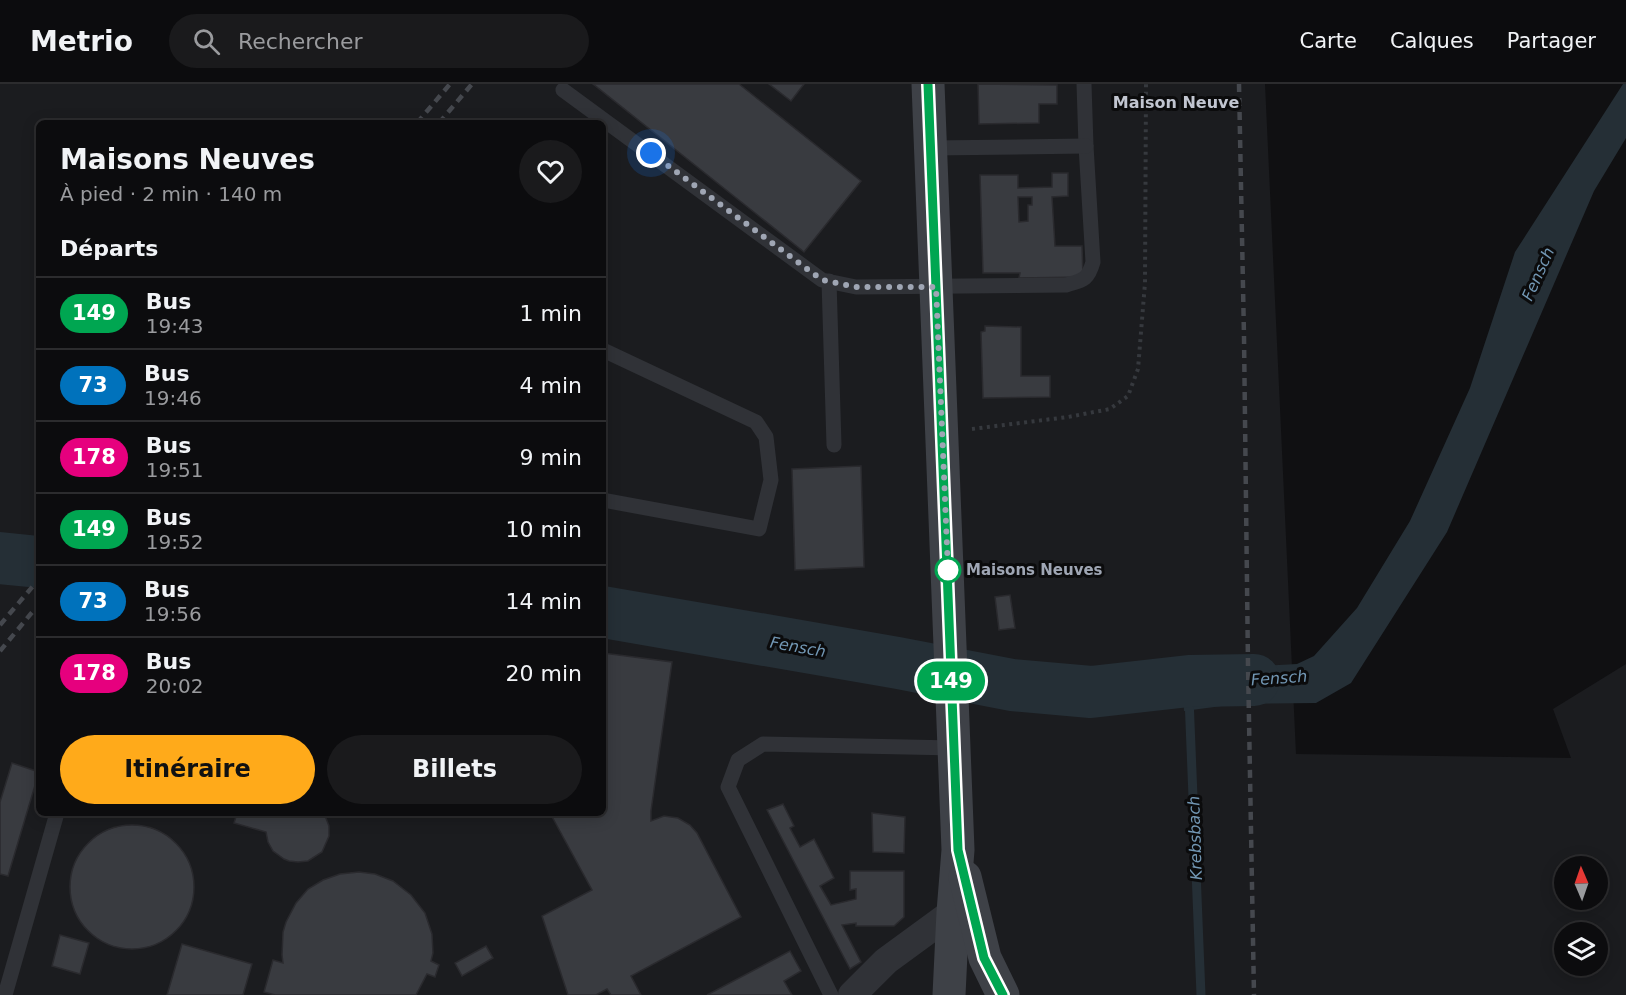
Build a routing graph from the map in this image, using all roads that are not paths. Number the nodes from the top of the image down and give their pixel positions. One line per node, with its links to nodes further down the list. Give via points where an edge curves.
1 (928, 84): 7 (main road)
2 (1084, 84): 6 (lane)
3 (563, 90): 4 (lane)
4 (595, 119)
5 (606, 127): 8 (lane, via 822,280)
6 (1086, 146): 7 (lane); 9 (lane, via 1093,262 1090,274 1066,285)
7 (931, 148): 9 (main road)
8 (829, 281): 9 (lane, via 856,287); 11 (lane)
9 (936, 287): 13 (main road)
10 (606, 351): 12 (lane, via 756,422 766,437 771,480 759,529)
11 (834, 446)
12 (606, 501)
13 (954, 748): 15 (main road); 18 (lane, via 763,744 738,760 728,787)
14 (56, 816): 17 (lane)
15 (958, 850): 16 (main road); 21 (main road, via 984,958)
16 (953, 912): 19 (street, via 886,961); 20 (main road)
17 (5, 995)
18 (831, 995)
19 (852, 995)
20 (949, 995)
21 (1003, 995)

